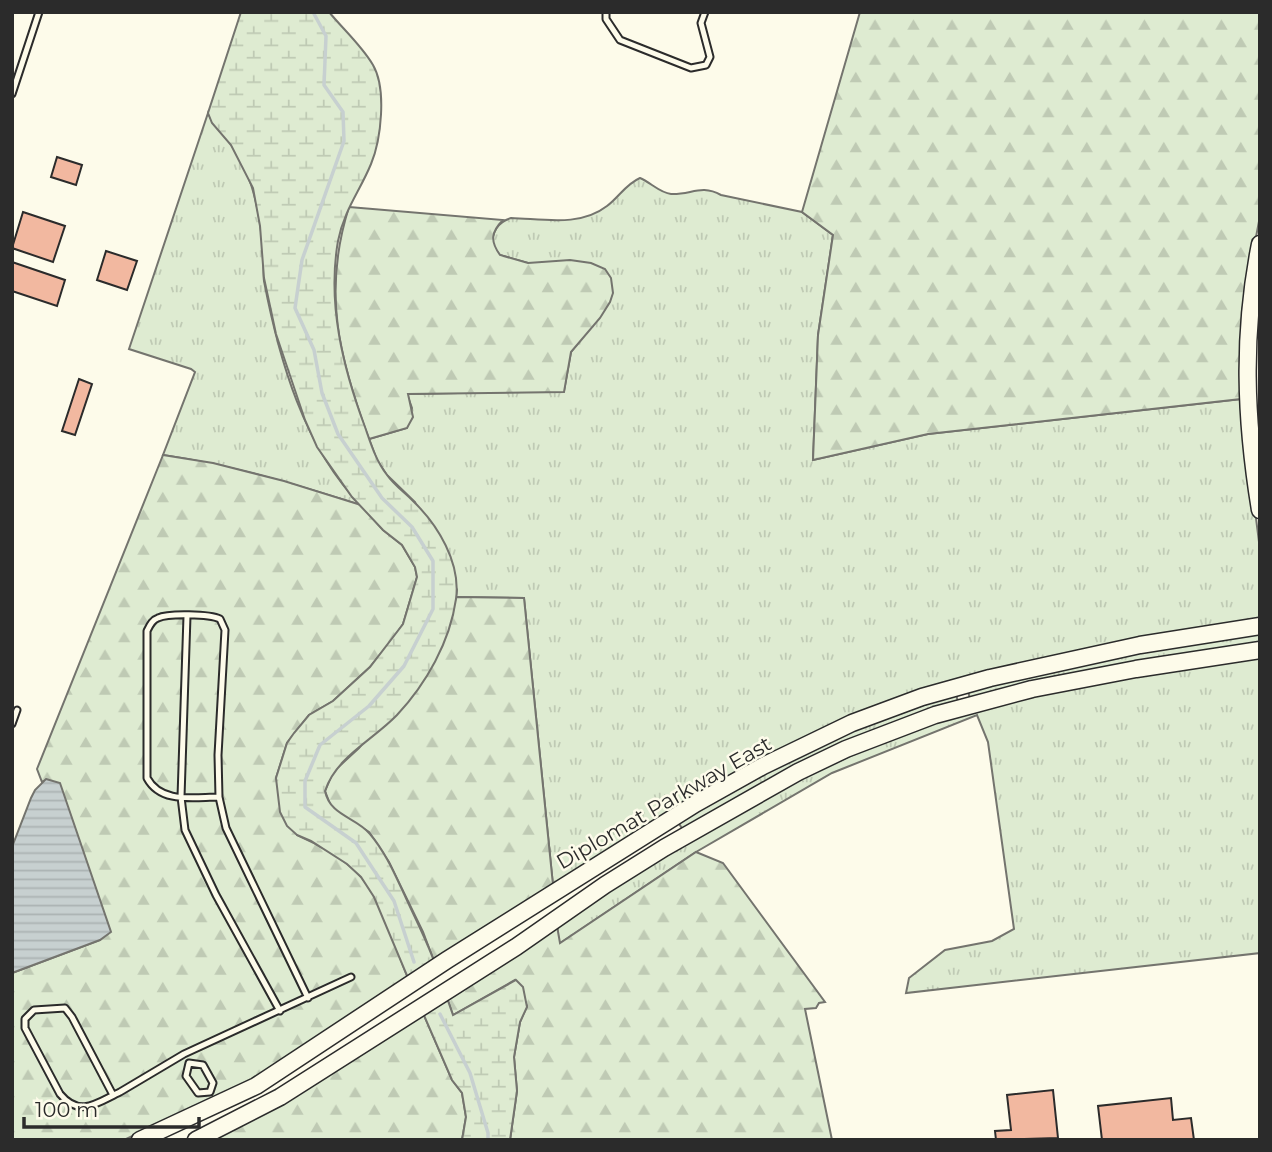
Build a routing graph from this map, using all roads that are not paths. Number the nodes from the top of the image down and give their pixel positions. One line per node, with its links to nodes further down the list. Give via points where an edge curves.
1 (39, 12): 4 (lane)
2 (606, 12): 3 (lane, via 620,40 691,68 706,65 710,57 701,23)
3 (705, 12)
4 (12, 94)
5 (1260, 244): 6 (main road, via 1252,284)
6 (1254, 338): 7 (main road, via 1247,405)
7 (1260, 510)
8 (187, 616): 15 (lane); 15 (lane, via 160,616 147,631 147,778 160,793); 16 (lane, via 212,615 225,630)
9 (1260, 626): 11 (main road, Diplomat Parkway East, via 1140,645)
10 (1260, 650): 12 (main road, Diplomat Parkway East, via 1136,668)
11 (960, 686): 12 (main road); 17 (main road, Diplomat Parkway East, via 852,723 763,766)
12 (965, 707): 18 (main road, Diplomat Parkway East, via 846,749)
13 (17, 710): 14 (lane)
14 (12, 724)
15 (181, 797): 16 (lane); 21 (lane, via 186,830 216,895)
16 (219, 797): 20 (lane, via 226,828)
17 (663, 824): 18 (main road); 25 (main road, Diplomat Parkway East, via 286,1067)
18 (674, 843): 26 (main road, Diplomat Parkway East, via 338,1061)
19 (351, 977): 20 (lane)
20 (308, 998): 21 (lane)
21 (280, 1011): 22 (lane)
22 (184, 1054): 23 (lane); 24 (lane)
23 (189, 1063): 25 (lane, via 202,1065 213,1083); 25 (lane, via 187,1076 198,1093)
24 (113, 1095): 24 (lane, via 88,1107 67,1102 25,1028 25,1019 34,1010 65,1008)
25 (214, 1099): 26 (main road); 27 (main road, Diplomat Parkway East)
26 (227, 1124): 28 (main road, Diplomat Parkway East)
27 (140, 1140)
28 (196, 1140)

